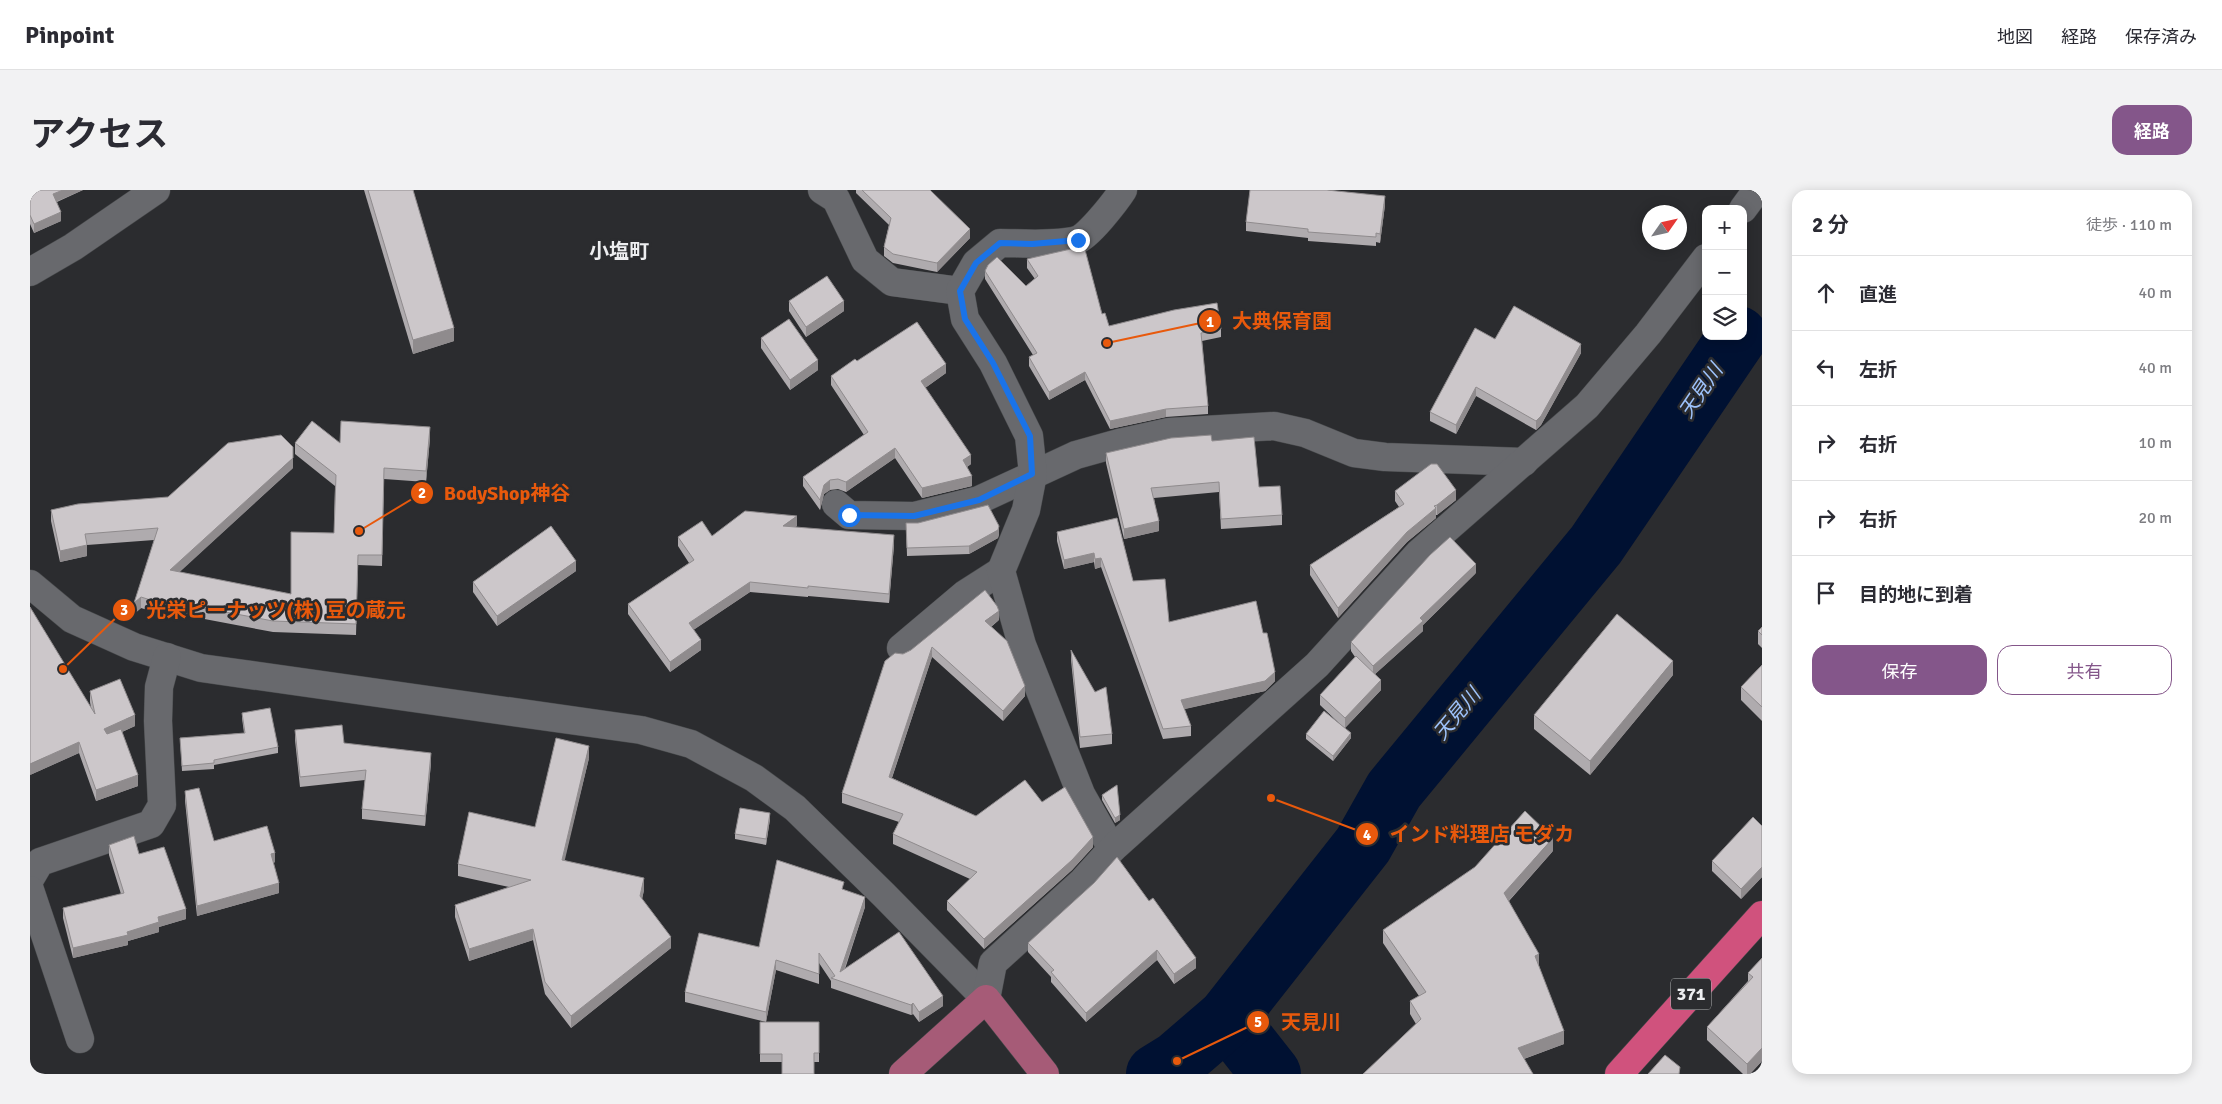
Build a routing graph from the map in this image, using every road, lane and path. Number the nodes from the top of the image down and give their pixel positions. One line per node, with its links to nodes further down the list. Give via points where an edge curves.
1 (822, 190): 8 (street, via 836,199 865,260 892,282)
2 (1123, 190): 8 (street, via 1110,210 1078,240 1000,243 976,263)
3 (1757, 190): 5 (street)
4 (154, 191): 7 (street, via 73,247)
5 (1746, 205)
6 (1702, 263): 9 (street, via 1587,406)
7 (30, 272)
8 (960, 291): 10 (street, via 965,319 993,363 1030,436)
9 (1524, 462): 10 (street, via 1414,459 1354,453 1305,432 1274,426 1169,432 1076,455); 16 (street, via 1419,553 1317,665)
10 (1032, 474): 11 (street, via 979,500 914,516 849,515); 12 (street, via 1026,510)
11 (836, 504)
12 (1001, 571): 14 (street, via 965,594); 16 (street, via 1022,645 1081,794)
13 (30, 584): 15 (street, via 72,620)
14 (901, 648)
15 (167, 658): 17 (street, via 159,687 162,805 151,824 40,862); 20 (street, via 201,668 641,730 691,744 754,778 795,808)
16 (1112, 849): 20 (street, via 1083,881 993,963)
17 (30, 880)
18 (30, 890): 21 (street)
19 (1762, 915): 24 (highway, 371)
20 (986, 1000): 22 (main road); 23 (main road)
21 (80, 1039)
22 (903, 1074)
23 (1045, 1074)
24 (1619, 1074)

